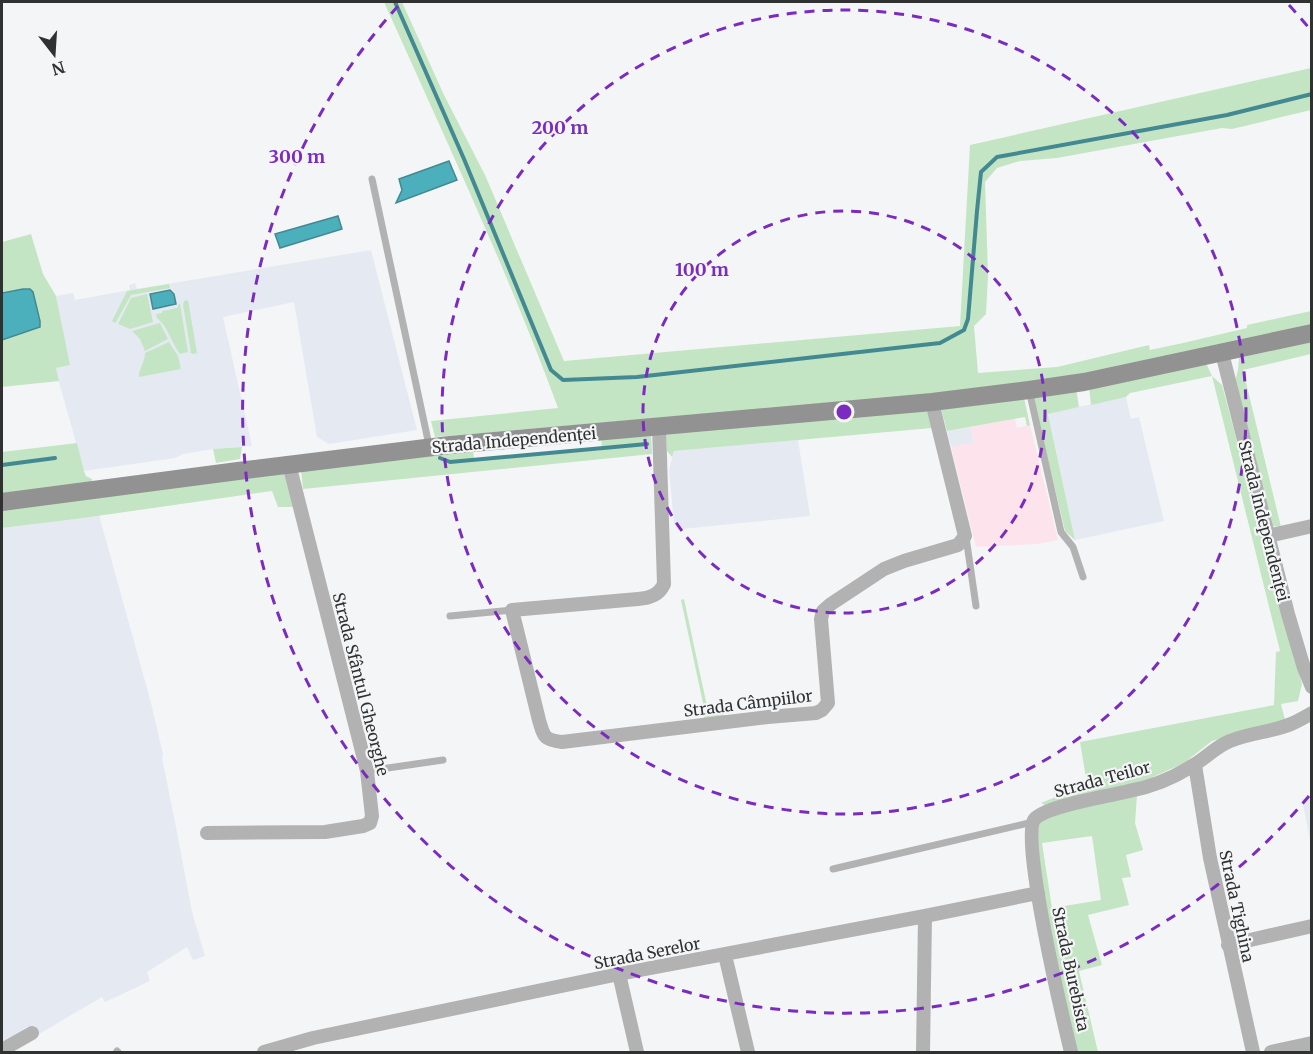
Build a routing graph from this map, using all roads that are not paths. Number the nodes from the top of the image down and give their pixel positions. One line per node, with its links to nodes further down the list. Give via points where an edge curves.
1 (372, 179): 7 (lane)
2 (1311, 333): 3 (main road, Strada Independenței)
3 (1222, 353): 4 (main road, Strada Independenței); 12 (street, Strada Independenței)
4 (1029, 390): 5 (main road, Strada Independenței); 13 (lane, via 1061,532 1073,547)
5 (932, 402): 6 (main road, Strada Independenței); 11 (street)
6 (659, 426): 7 (main road, Strada Independenței); 15 (street, via 662,590 649,598)
7 (429, 448): 8 (main road, Strada Independenței)
8 (289, 464): 9 (main road, Strada Independenței); 21 (street, Strada Sfântul Gheorghe)
9 (2, 502)
10 (1311, 526): 12 (street)
11 (965, 536): 14 (lane); 15 (street, Strada Câmpiilor, via 958,545 884,569 823,611 820,619 828,703 816,713 550,741 539,720)
12 (1268, 536): 17 (street, Strada Independenței, via 1287,614)
13 (1083, 577)
14 (976, 606)
15 (512, 610): 16 (lane)
16 (450, 616)
17 (1311, 687)
18 (1311, 713): 20 (street, Strada Teilor, via 1290,724 1230,741)
19 (443, 760): 21 (lane)
20 (1194, 765): 22 (street, Strada Teilor, via 1136,790 1053,808); 28 (street, Strada Tighina)
21 (367, 771): 23 (street, Strada Sfântul Gheorghe, via 372,816 370,823 363,826 325,832)
22 (1033, 822): 24 (lane); 25 (street)
23 (207, 833)
24 (833, 869)
25 (1038, 893): 26 (street, Strada Serelor); 38 (street, Strada Burebista)
26 (925, 916): 29 (street, Strada Serelor); 37 (street)
27 (1311, 927): 28 (street)
28 (1228, 945): 39 (street, Strada Tighina)
29 (725, 955): 30 (street, Strada Serelor); 36 (street)
30 (619, 974): 34 (street, Strada Serelor, via 313,1038); 35 (street)
31 (32, 1034): 33 (street)
32 (1311, 1043): 40 (street)
33 (2, 1050)
34 (264, 1053)
35 (637, 1053)
36 (748, 1053)
37 (923, 1053)
38 (1071, 1053)
39 (1253, 1053)
40 (1271, 1053)

